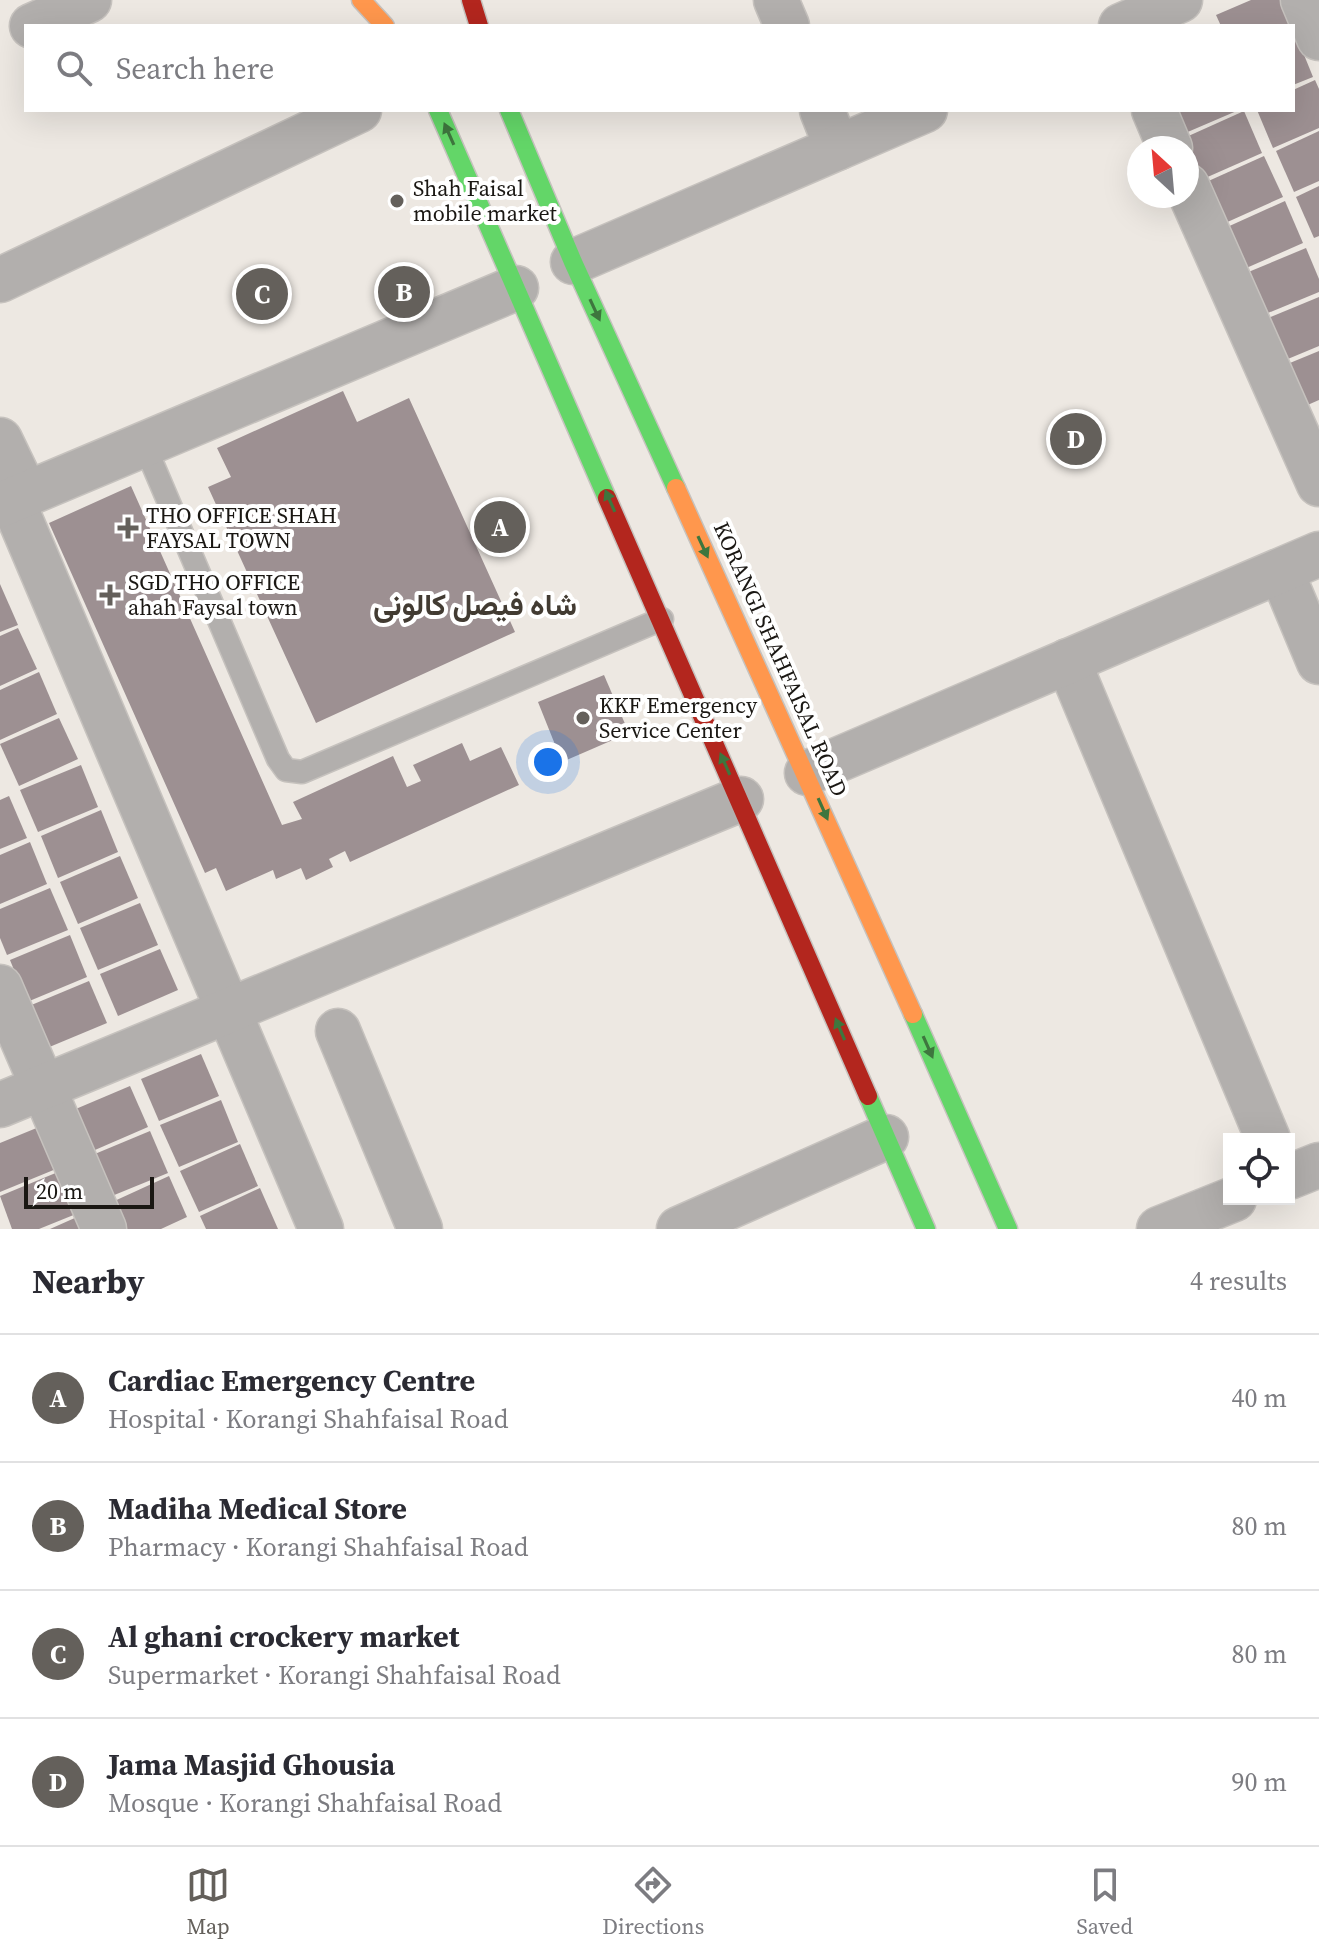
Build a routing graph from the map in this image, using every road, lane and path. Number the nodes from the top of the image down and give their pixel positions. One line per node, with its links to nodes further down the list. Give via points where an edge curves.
1 (89, 0): 8 (street)
2 (361, 0): 9 (main road)
3 (471, 0): 10 (main road)
4 (776, 0): 11 (street)
5 (1105, 0): 12 (street)
6 (1180, 0): 13 (street)
7 (1303, 0): 15 (street)
8 (36, 24)
9 (383, 24)
10 (478, 24)
11 (786, 24)
12 (1117, 24)
13 (1123, 24)
14 (24, 30): 16 (street)
15 (1319, 38)
16 (0, 40)
17 (355, 112): 26 (street)
18 (439, 112): 27 (main road, one-way to 18)
19 (510, 112): 25 (main road, KORANGI SHAHFAISAL ROAD)
20 (915, 112): 22 (street)
21 (1155, 112): 23 (street)
22 (829, 129): 25 (street)
23 (1165, 136)
24 (1197, 208): 30 (street)
25 (573, 262): 36 (main road, KORANGI SHAHFAISAL ROAD, one-way to 36)
26 (0, 280)
27 (516, 288): 29 (street); 33 (main road, one-way to 27)
28 (0, 440): 31 (street)
29 (144, 444): 31 (street); 33 (lane, via 286,770 302,772)
30 (1319, 484)
31 (13, 499): 39 (street)
32 (1300, 562): 34 (street); 35 (street)
33 (662, 619): 37 (main road, one-way to 33)
34 (1068, 661): 36 (street); 43 (street)
35 (1319, 662)
36 (807, 773): 53 (main road, KORANGI SHAHFAISAL ROAD, one-way to 53)
37 (741, 799): 39 (street); 44 (main road, one-way to 37)
38 (0, 987): 41 (street)
39 (226, 1010): 41 (street); 49 (street)
40 (338, 1031): 50 (street)
41 (43, 1086): 42 (street); 48 (street)
42 (0, 1105)
43 (1265, 1133)
44 (886, 1137): 51 (street); 52 (main road)
45 (1319, 1165): 46 (street)
46 (1295, 1175)
47 (1223, 1203): 54 (street)
48 (104, 1229)
49 (321, 1229)
50 (420, 1229)
51 (679, 1229)
52 (926, 1229)
53 (1008, 1229)
54 (1159, 1229)

